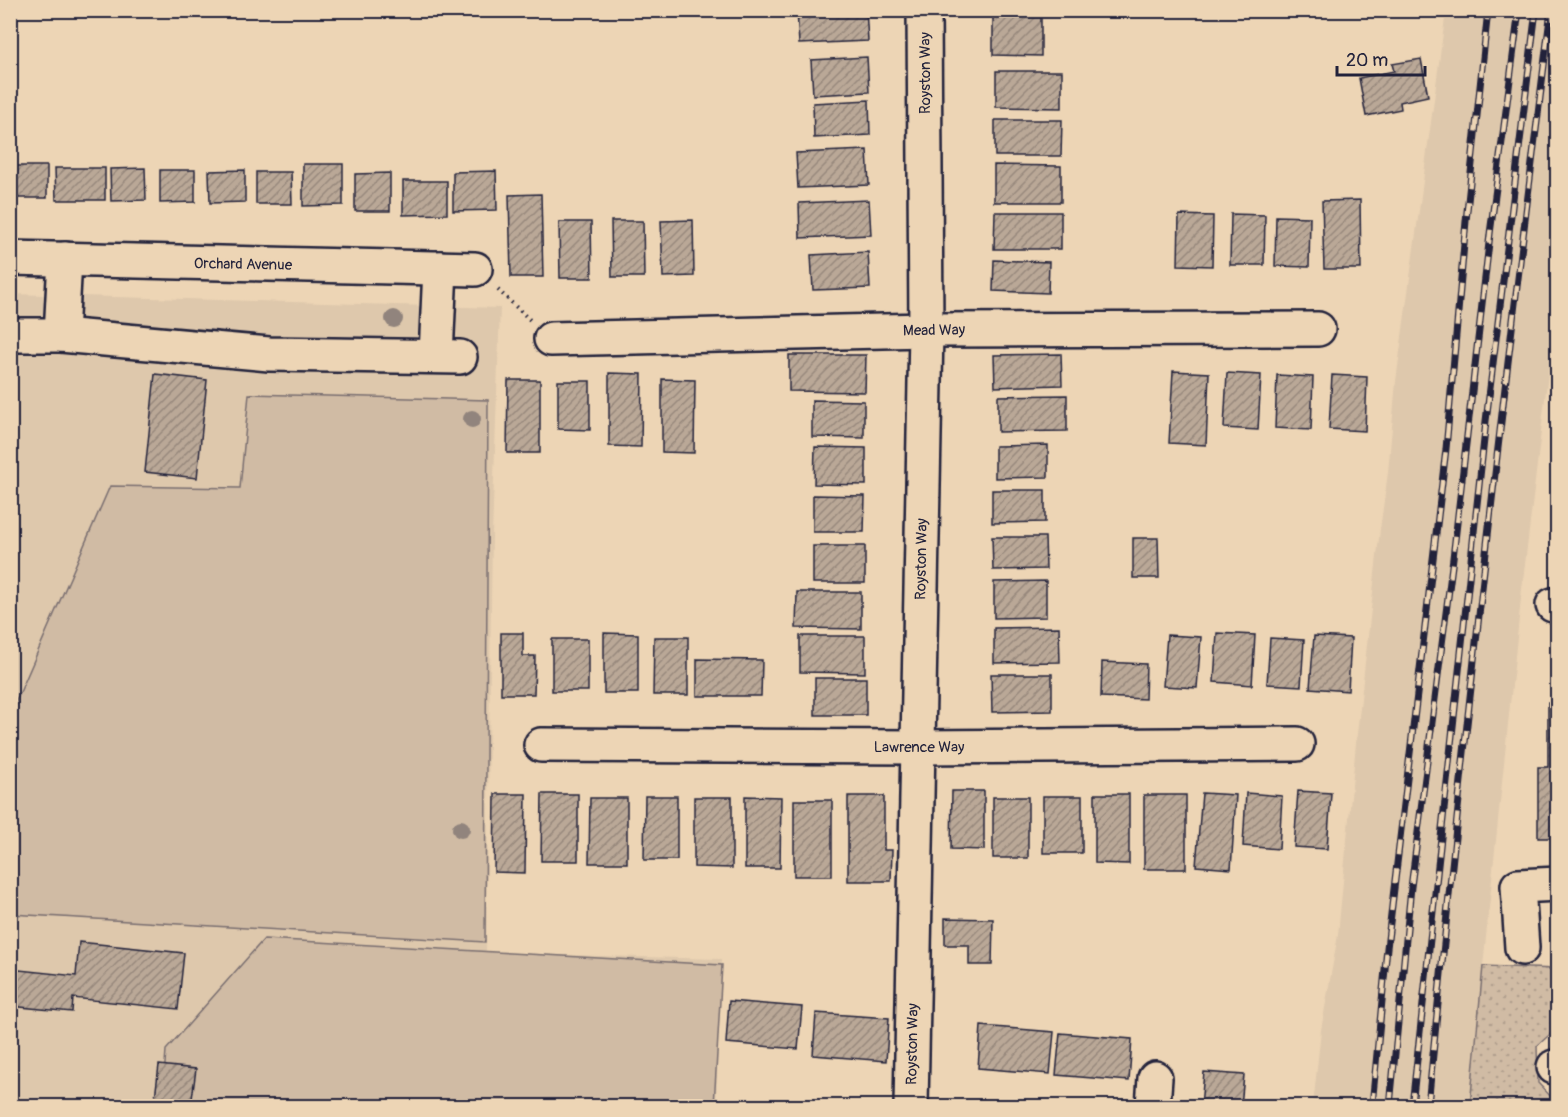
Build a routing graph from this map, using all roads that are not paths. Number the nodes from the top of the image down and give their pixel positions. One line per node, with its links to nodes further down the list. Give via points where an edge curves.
1 (924, 10): 7 (street, Royston Way)
2 (10, 258): 3 (street, Orchard Avenue)
3 (64, 259): 4 (street, Orchard Avenue); 9 (street)
4 (440, 268): 5 (street, Orchard Avenue); 9 (street, via 448,356 269,354)
5 (475, 269)
6 (1318, 328): 7 (street, Mead Way)
7 (926, 330): 10 (street, Mead Way); 13 (street, Royston Way)
8 (10, 335): 9 (street)
9 (61, 335)
10 (550, 339)
11 (1297, 744): 13 (street, Lawrence Way)
12 (541, 746): 13 (street, Lawrence Way)
13 (918, 747): 16 (street, Royston Way)
14 (1557, 884): 15 (street, via 1518,886)
15 (1522, 948)
16 (910, 1107)

